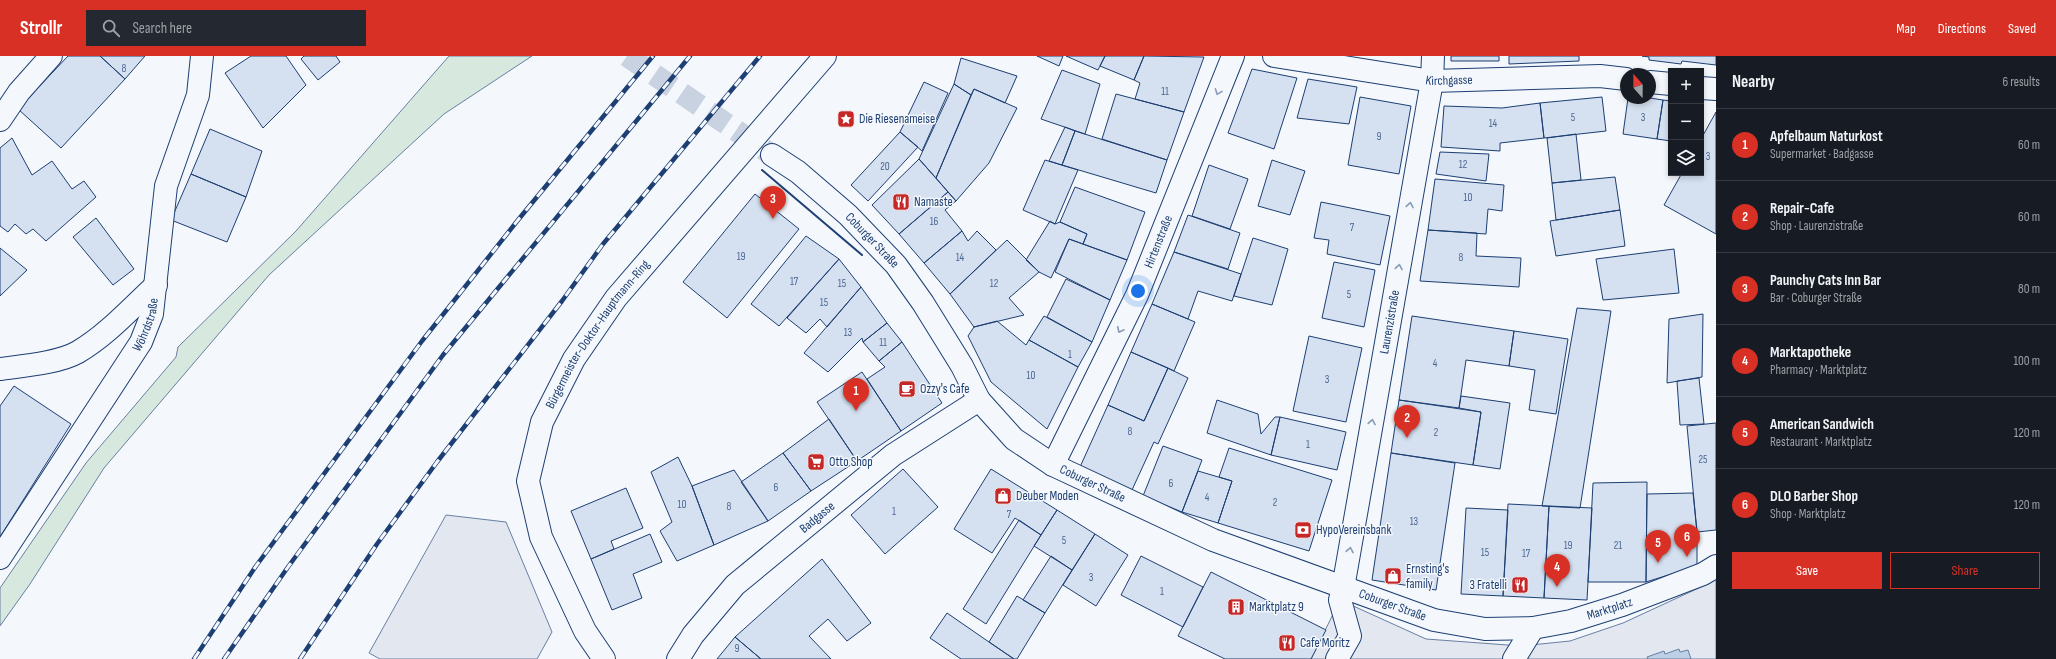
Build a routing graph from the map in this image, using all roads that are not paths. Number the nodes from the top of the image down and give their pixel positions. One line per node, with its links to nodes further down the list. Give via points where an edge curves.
1 (51, 56): 13 (street, via 19,92)
2 (202, 56): 15 (street, Wöhrdstraße, via 198,96 166,186)
3 (825, 56): 23 (street, Bürgermeister-Doktor-Hauptmann-Ring, via 616,298 574,359 542,422 528,481 541,536 585,631)
4 (1233, 56): 18 (street, Hirtenstraße, one-way to 18, via 1137,295)
5 (1274, 56): 8 (street, Kirchgasse)
6 (1433, 56): 8 (street, Laurenzistraße)
7 (1620, 78): 8 (street, Kirchgasse, via 1600,76)
8 (1432, 81): 21 (street, Laurenzistraße, one-way to 8)
9 (1656, 83): 10 (street)
10 (1668, 84)
11 (1704, 88): 12 (street)
12 (1716, 89)
13 (0, 120)
14 (772, 155): 17 (street, Coburger Straße, via 798,172 848,215 896,265 962,366)
15 (156, 285): 16 (street, via 109,329 78,352 39,364); 19 (street, Wöhrdstraße, via 152,314 141,342)
16 (0, 369)
17 (979, 400): 18 (street, Coburger Straße, via 1014,439); 24 (street, Badgasse, via 893,455 735,585 692,635)
18 (1053, 465): 21 (street, Coburger Straße, via 1213,540)
19 (0, 558)
20 (1716, 566): 22 (street, Marktplatz, via 1703,574 1622,605 1571,621)
21 (1343, 588): 22 (street, Coburger Straße, via 1434,620 1485,629); 25 (street, via 1340,600 1350,636)
22 (1533, 628): 26 (street)
23 (604, 659)
24 (678, 659)
25 (1337, 659)
26 (1514, 659)

